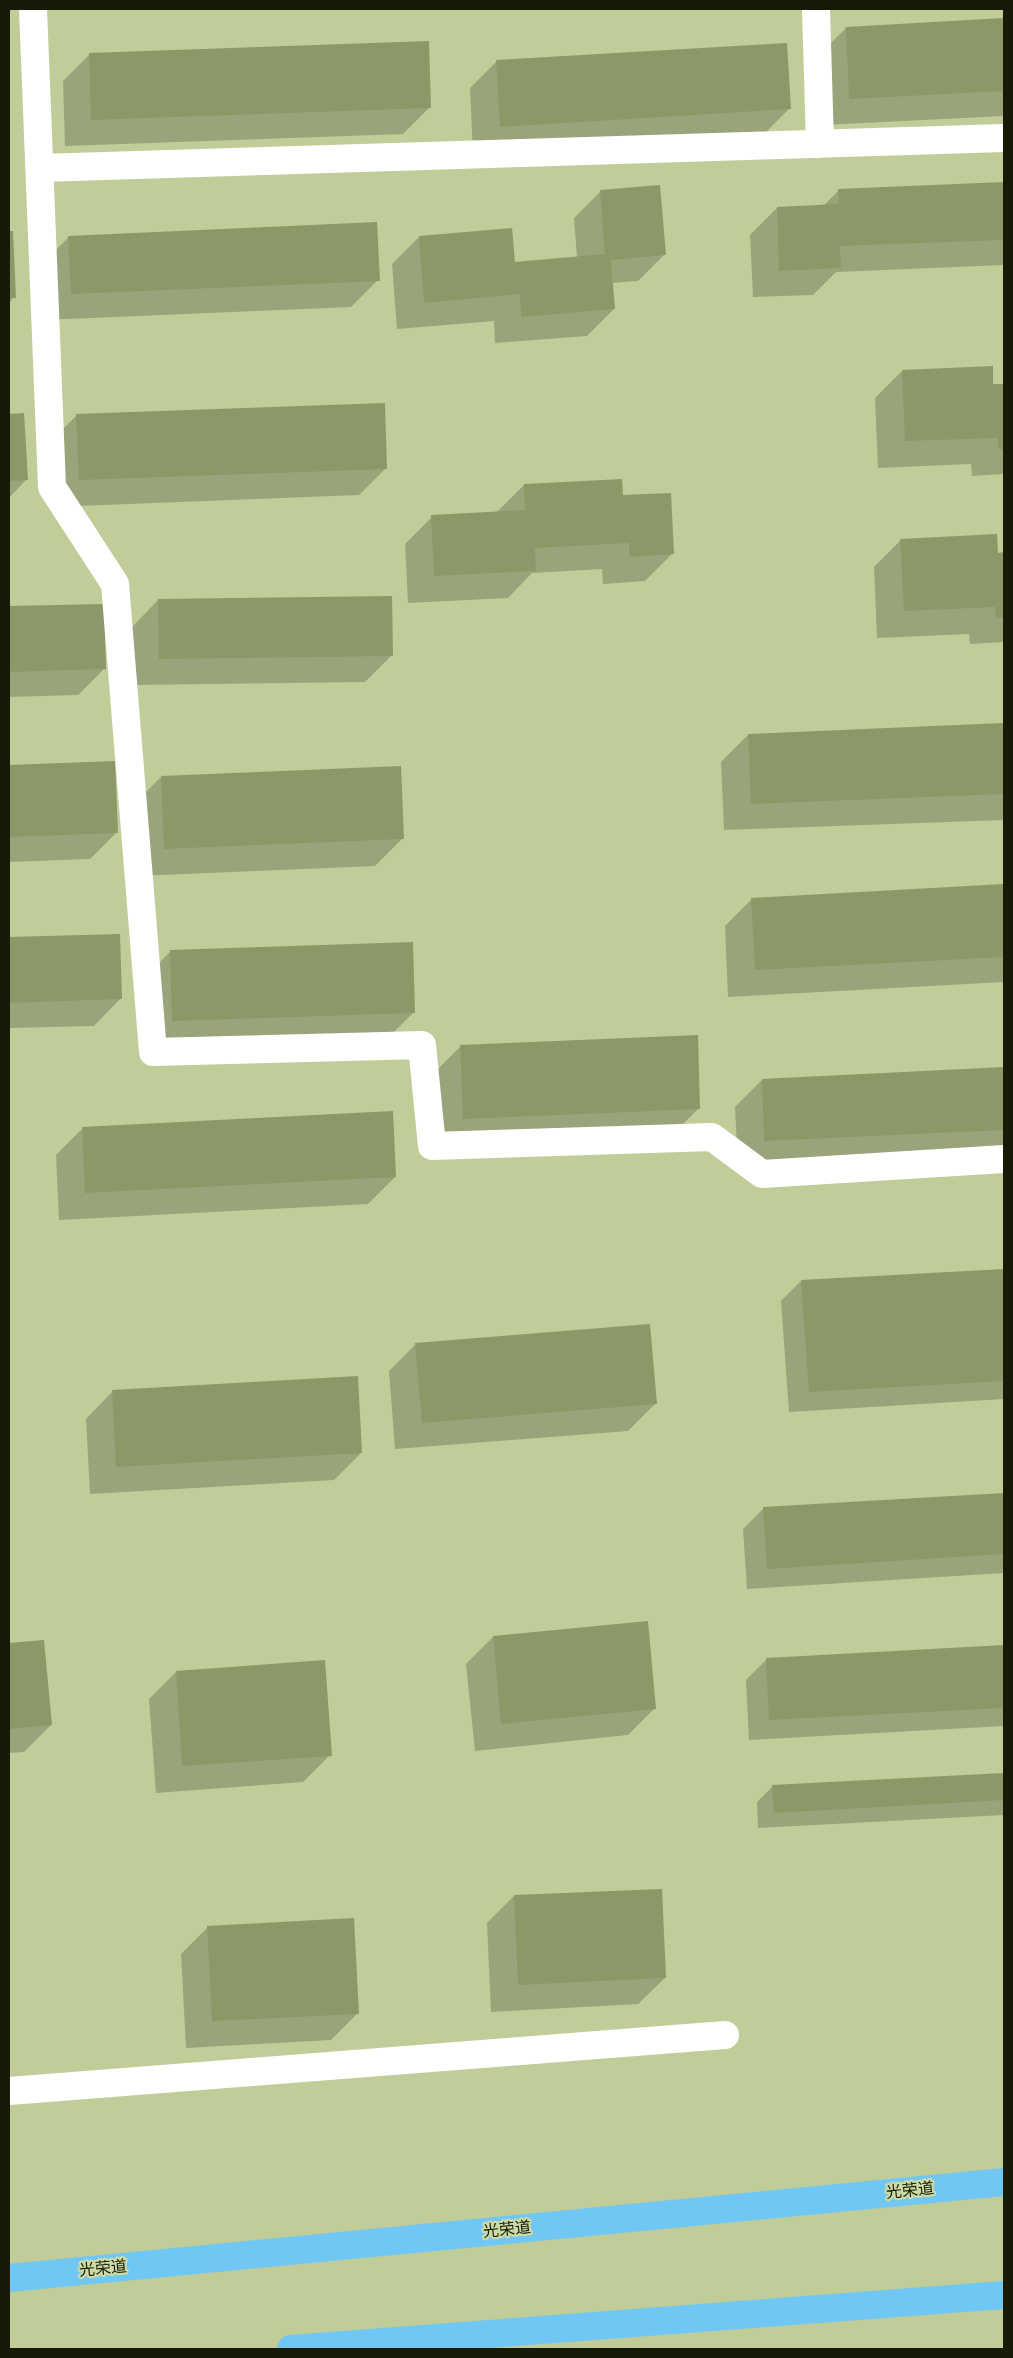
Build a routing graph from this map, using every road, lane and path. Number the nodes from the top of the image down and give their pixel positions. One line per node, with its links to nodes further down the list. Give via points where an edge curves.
1 (33, 9): 5 (street)
2 (816, 9): 4 (street)
3 (1004, 138): 4 (street)
4 (820, 144): 5 (street)
5 (40, 168): 6 (street, via 52,487 115,584 152,1052 422,1045 432,1146 712,1137 762,1174)
6 (1004, 1159)
7 (725, 2035): 8 (street)
8 (9, 2091)
9 (1004, 2182): 10 (main road, 光荣道)
10 (9, 2278)
11 (1004, 2295): 12 (main road)
12 (291, 2349)

